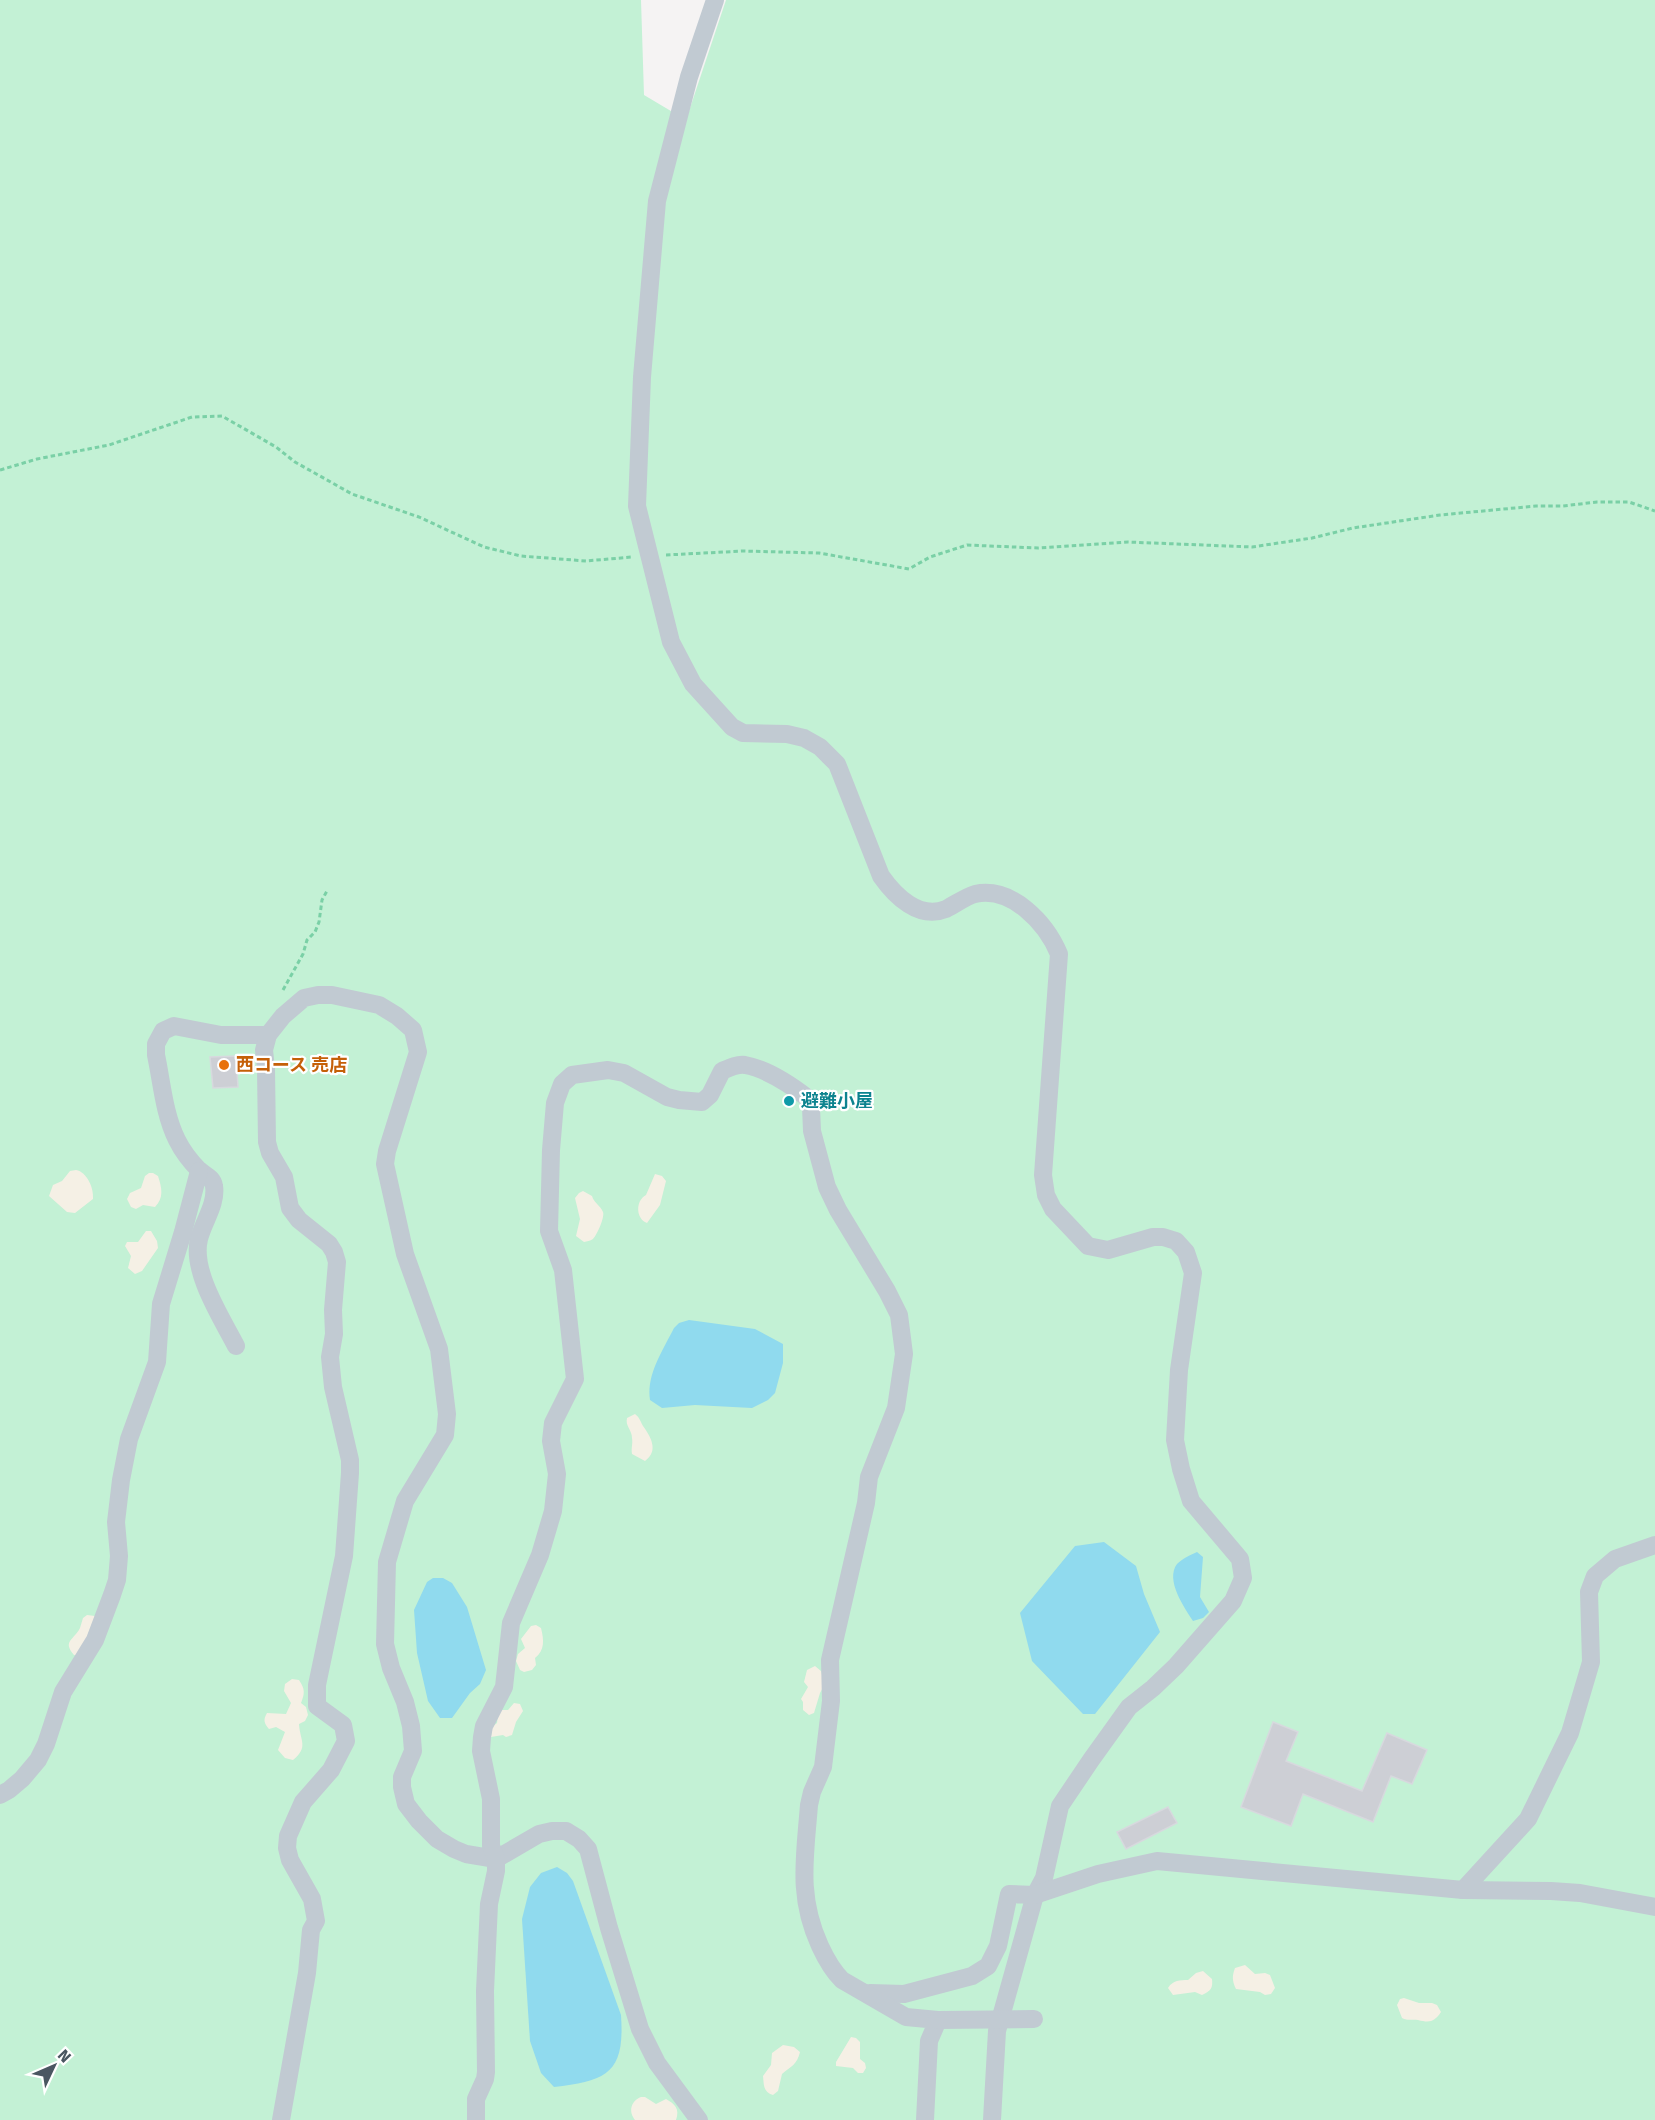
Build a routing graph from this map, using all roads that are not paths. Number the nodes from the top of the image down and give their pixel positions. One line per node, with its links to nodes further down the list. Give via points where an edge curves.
1 (715, 0): 9 (street, via 689,77 657,201 642,377 638,506 671,642 693,684 732,727 743,733 804,738 829,754 837,764 881,876 902,901 926,911 945,909 989,892 1021,905 1045,930 1059,954 1043,1175 1046,1195 1053,1209 1088,1246 1108,1250 1163,1237 1176,1241 1186,1252 1193,1273 1179,1370 1175,1440 1191,1501 1240,1559 1243,1578 1233,1601 1176,1666 1130,1707 1078,1778 1060,1806 1044,1878)
2 (268, 1035): 3 (street, via 221,1035 174,1026 159,1037 156,1055 170,1123); 7 (street, via 304,998 318,994 379,1005 413,1030 418,1052 385,1164 405,1254 439,1349 447,1414 445,1435 405,1501 387,1563 385,1644 411,1726 413,1751 402,1777 406,1804 445,1844 466,1854); 14 (street, via 264,1050 270,1153 284,1177 290,1208 329,1244 337,1262 330,1357 350,1467 344,1556 316,1699 317,1706 343,1725 346,1741 331,1770 303,1802 288,1836 290,1860 312,1899 316,1921 311,1930)
3 (199, 1171): 4 (street, via 214,1184 214,1197 196,1256); 6 (street, via 161,1304 158,1362 129,1440 116,1522 117,1580 101,1628 63,1692 38,1760 22,1779)
4 (236, 1346)
5 (1655, 1545): 8 (street, via 1615,1559 1595,1576 1589,1592 1591,1662 1570,1733 1528,1819)
6 (0, 1795)
7 (496, 1858): 11 (street, via 491,1846 491,1799 482,1737 504,1687 515,1611 554,1511 557,1474 553,1423 575,1378 563,1270 549,1231 555,1103 562,1084 572,1075 608,1070 624,1073 667,1097 702,1102 722,1071 743,1065 816,1099 811,1107 812,1131 827,1187 888,1291 898,1315 904,1354 896,1408 869,1477 830,1660 831,1701 823,1767 812,1792 808,1816 803,1889 808,1917 834,1973); 15 (street, via 496,1871 485,1903 485,2079 471,2098); 16 (street, via 552,1831 566,1831 588,1849 640,2029 657,2063)
8 (1463, 1890): 9 (street, via 1157,1861); 10 (street, via 1580,1893)
9 (1035, 1894): 11 (street, via 1009,1894 994,1956 988,1966 972,1976 904,1994); 18 (street, via 997,2031)
10 (1655, 1907)
11 (863, 1993): 13 (street, via 906,2017)
12 (1034, 2019): 13 (street, bridge)
13 (938, 2020): 17 (street, via 929,2041)
14 (281, 2120)
15 (477, 2120)
16 (699, 2120)
17 (926, 2120)
18 (992, 2120)

